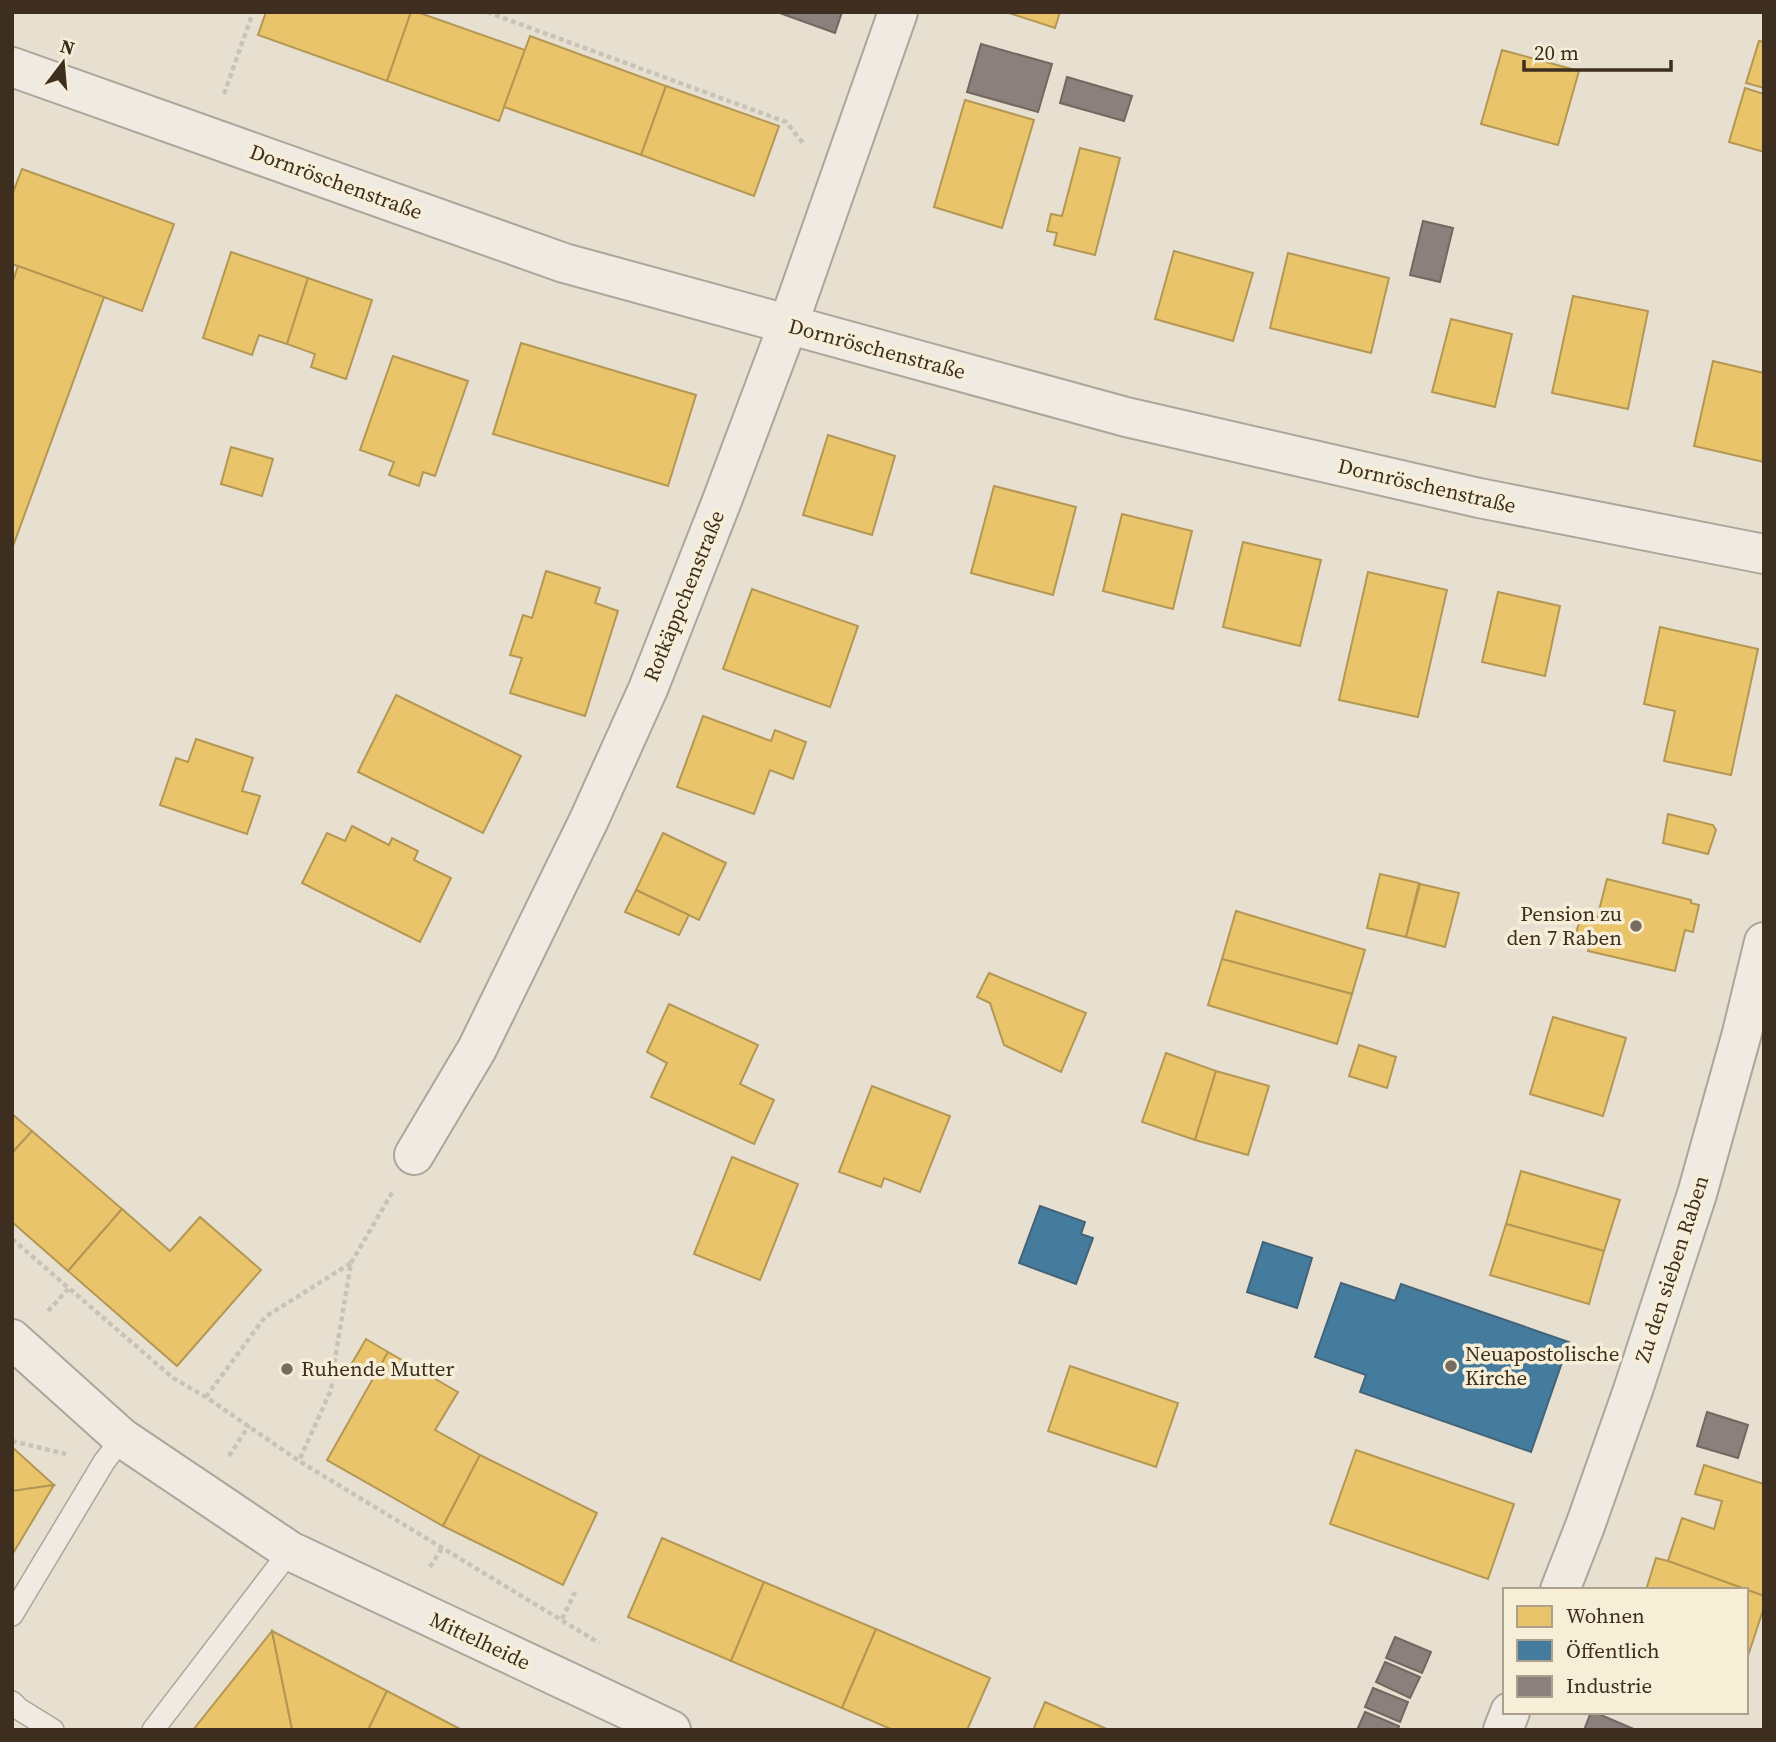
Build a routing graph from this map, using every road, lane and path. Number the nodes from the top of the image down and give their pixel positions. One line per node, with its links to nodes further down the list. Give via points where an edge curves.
1 (253, 12): 5 (path)
2 (487, 12): 6 (path, via 786,122)
3 (898, 12): 7 (street, Rotkäppchenstraße)
4 (12, 67): 7 (street, Dornröschenstraße, via 564,263)
5 (224, 95)
6 (810, 150)
7 (788, 325): 8 (street, Dornröschenstraße, via 1152,423 1479,498); 10 (street, Rotkäppchenstraße, via 648,689 595,808 477,1049)
8 (1764, 554)
9 (1764, 942): 25 (street, Zu den sieben Raben, via 1697,1194 1633,1390)
10 (414, 1155)
11 (382, 1209): 13 (path)
12 (12, 1239): 14 (path)
13 (351, 1263): 16 (path, via 265,1317); 21 (path, via 331,1390)
14 (68, 1289): 15 (path); 16 (path, via 173,1378)
15 (26, 1329): 19 (street, Mittelheide)
16 (206, 1397): 17 (path)
17 (249, 1425): 20 (path); 21 (path)
18 (12, 1441): 19 (path)
19 (113, 1450): 23 (street, Mittelheide); 27 (lane)
20 (227, 1460)
21 (299, 1461): 22 (path)
22 (442, 1548): 24 (path); 28 (path)
23 (290, 1551): 32 (lane); 33 (street, Mittelheide)
24 (429, 1569)
25 (1561, 1588)
26 (575, 1592): 28 (path)
27 (12, 1615)
28 (562, 1619): 29 (path)
29 (606, 1648)
30 (12, 1702): 31 (lane)
31 (53, 1730)
32 (153, 1730)
33 (671, 1730)

